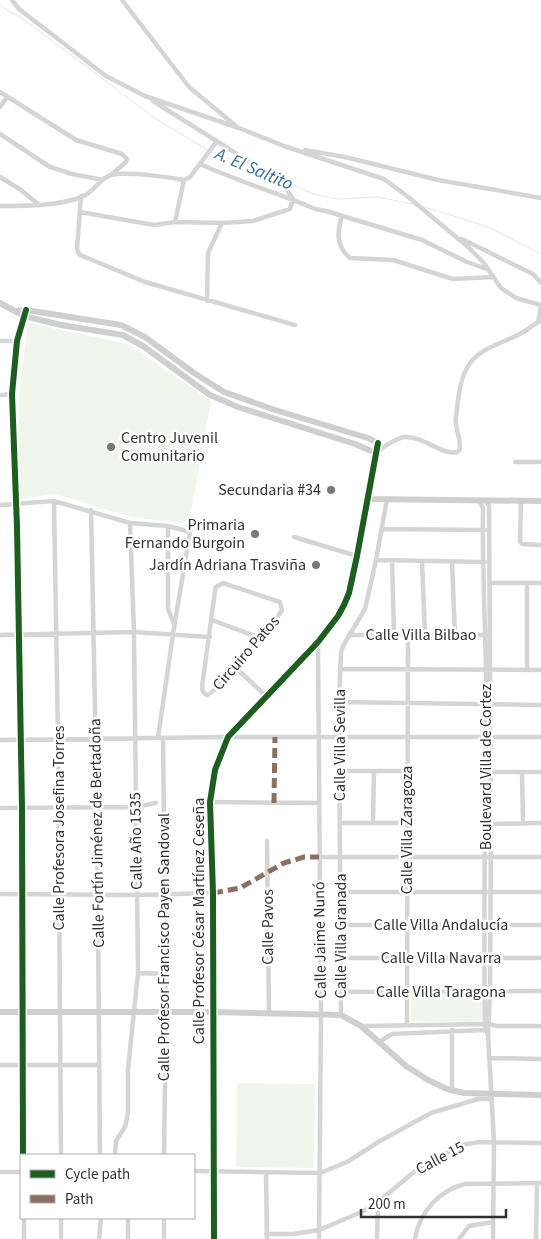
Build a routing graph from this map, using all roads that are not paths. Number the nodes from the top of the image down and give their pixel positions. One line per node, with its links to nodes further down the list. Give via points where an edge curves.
1 (12, 0): 5 (street, via 19,9 106,76)
2 (122, 0): 7 (street, via 188,86)
3 (0, 92): 4 (street)
4 (7, 96): 6 (street); 12 (street, via 76,140 122,154 126,162)
5 (145, 96): 7 (street); 9 (street)
6 (0, 107)
7 (238, 128): 10 (street)
8 (0, 134): 14 (street, via 50,167)
9 (217, 141): 11 (street); 18 (street, via 269,174)
10 (284, 146): 17 (street, via 438,180); 25 (street, via 384,179)
11 (200, 164): 15 (street); 18 (street)
12 (112, 175): 14 (street); 15 (street)
13 (0, 177): 19 (street)
14 (103, 180): 16 (street)
15 (184, 180): 23 (street)
16 (81, 196): 19 (street); 21 (street)
17 (541, 198)
18 (293, 200): 22 (street); 24 (street, via 287,211 253,221)
19 (39, 205): 20 (street)
20 (0, 206)
21 (80, 212): 23 (street, via 154,225); 31 (street, via 79,254 144,282)
22 (342, 216): 26 (street, via 422,240); 28 (street, via 338,230 340,246 350,258 393,260 453,279)
23 (175, 222): 24 (street)
24 (222, 223): 31 (street, via 208,254)
25 (458, 238): 26 (street); 27 (street)
26 (488, 269): 28 (street)
27 (533, 274): 29 (street); 30 (street)
28 (493, 277): 33 (street, via 509,294)
29 (541, 277)
30 (541, 283)
31 (207, 301): 36 (street)
32 (0, 303): 34 (street)
33 (541, 306): 35 (street)
34 (25, 313): 38 (street); 39 (street, via 121,325 145,337); 40 (street, via 61,325 123,335)
35 (539, 321): 46 (street, via 522,333 481,352 470,362 463,378 456,417 461,446 459,452 448,453 411,437)
36 (296, 325)
37 (0, 341): 38 (street)
38 (18, 341): 41 (street)
39 (174, 359): 40 (street); 43 (street, via 224,392)
40 (168, 365): 44 (street, via 210,395)
41 (12, 394): 42 (street); 56 (street)
42 (0, 395)
43 (274, 410): 44 (street); 45 (street)
44 (271, 418): 47 (street)
45 (378, 443): 46 (street); 47 (street, Calle Profesor César Martínez Ceseña)
46 (388, 444): 47 (street)
47 (376, 453): 50 (street, Calle Profesor César Martínez Ceseña)
48 (515, 462): 49 (street)
49 (541, 462)
50 (367, 499): 51 (street); 66 (street, Calle Profesor César Martínez Ceseña)
51 (387, 499): 52 (street); 61 (street, Calle Villa Sevilla)
52 (482, 500): 55 (street); 62 (street, Boulevard Villa de Cortez); 63 (street, Boulevard Villa de Cortez, via 489,506)
53 (54, 501): 56 (street); 58 (street); 79 (street, Calle Profesora Josefina Torres)
54 (541, 501): 55 (street)
55 (521, 502): 65 (street, via 520,542)
56 (16, 504): 57 (street); 82 (street)
57 (0, 505)
58 (90, 510): 59 (street); 77 (street, Calle Fortín Jiménez de Bertadoña)
59 (130, 523): 60 (street); 78 (street, Calle Año 1535)
60 (168, 526): 76 (street, via 168,609); 76 (street, Calle Profesor Francisco Payen Sandoval, via 190,532)
61 (382, 528): 62 (street); 67 (street, Calle Villa Sevilla)
62 (482, 530): 63 (street); 71 (street, Boulevard Villa de Cortez)
63 (488, 530): 71 (street, Boulevard Villa de Cortez)
64 (294, 537): 66 (street)
65 (541, 545)
66 (357, 556): 91 (street, Calle Profesor César Martínez Ceseña, via 344,605)
67 (376, 560): 68 (street); 88 (street, Calle Villa Sevilla, via 365,609)
68 (392, 560): 69 (street); 83 (street)
69 (422, 561): 70 (street); 85 (street)
70 (452, 561): 71 (street); 86 (street)
71 (486, 562): 72 (street, Boulevard Villa de Cortez); 87 (street, Boulevard Villa de Cortez)
72 (490, 583): 73 (street); 87 (street, Boulevard Villa de Cortez)
73 (527, 583): 74 (street); 96 (street)
74 (541, 583)
75 (212, 620): 89 (street, Circuiro Patos); 90 (street); 90 (street, Circuiro Patos, via 216,587 223,583 280,602 281,613)
76 (174, 625): 80 (street, Calle Profesor Francisco Payen Sandoval)
77 (94, 632): 78 (street); 79 (street); 112 (street, Calle Fortín Jiménez de Bertadoña)
78 (134, 632): 80 (street); 109 (street, Calle Año 1535)
79 (57, 633): 82 (street); 111 (street, Calle Profesora Josefina Torres)
80 (173, 634): 89 (street); 110 (street, Calle Profesor Francisco Payen Sandoval)
81 (0, 635): 82 (street)
82 (18, 635): 114 (street)
83 (394, 635): 84 (street, Calle Villa Bilbao); 88 (street, Calle Villa Bilbao)
84 (408, 635): 85 (street, Calle Villa Bilbao); 94 (street, Calle Villa Zaragoza)
85 (425, 635): 86 (street, Calle Villa Bilbao)
86 (455, 635): 87 (street, Calle Villa Bilbao)
87 (488, 635): 95 (street, Boulevard Villa de Cortez)
88 (351, 636): 93 (street, Calle Villa Sevilla, via 341,650)
89 (210, 637): 92 (street, Circuiro Patos, via 202,686 204,694 211,693)
90 (260, 638): 92 (street, Circuiro Patos)
91 (318, 642): 98 (street, Calle Profesor César Martínez Ceseña); 105 (street, Calle Jaime Nunó)
92 (235, 667): 98 (street)
93 (340, 669): 94 (street); 99 (street, Calle Villa Sevilla)
94 (408, 670): 95 (street); 100 (street, Calle Villa Zaragoza)
95 (488, 670): 96 (street); 101 (street, Boulevard Villa de Cortez)
96 (527, 670): 97 (street)
97 (541, 670)
98 (266, 696): 104 (street, Calle Profesor César Martínez Ceseña)
99 (339, 702): 100 (street); 106 (street, Calle Villa Sevilla)
100 (408, 703): 101 (street); 103 (street, Calle Villa Zaragoza)
101 (488, 704): 102 (street); 107 (street, Boulevard Villa de Cortez)
102 (541, 705)
103 (408, 736): 106 (street); 107 (street); 116 (street, Calle Villa Zaragoza)
104 (228, 737): 105 (street); 110 (street); 121 (street, Calle Profesor César Martínez Ceseña, via 215,770)
105 (318, 737): 106 (street); 123 (street, Calle Jaime Nunó)
106 (340, 737): 117 (street, Calle Villa Sevilla)
107 (488, 737): 108 (street); 118 (street, Boulevard Villa de Cortez)
108 (541, 737)
109 (134, 738): 110 (street); 112 (street); 127 (street, Calle Año 1535)
110 (161, 738): 151 (street, Calle Profesor Francisco Payen Sandoval)
111 (58, 739): 112 (street); 114 (street); 125 (street, Calle Profesora Josefina Torres)
112 (96, 739): 126 (street, Calle Fortín Jiménez de Bertadoña)
113 (0, 740): 114 (street)
114 (20, 740): 124 (street)
115 (374, 771): 116 (street); 117 (street); 130 (street)
116 (408, 771): 131 (street, Calle Villa Zaragoza)
117 (340, 772): 129 (street, Calle Villa Sevilla)
118 (488, 772): 119 (street); 133 (street, Boulevard Villa de Cortez); 134 (street, Boulevard Villa de Cortez)
119 (522, 772): 120 (street); 135 (street)
120 (541, 772)
121 (210, 802): 123 (street); 146 (street, Calle Profesor César Martínez Ceseña)
122 (156, 803): 127 (street)
123 (318, 803): 137 (street, Calle Jaime Nunó)
124 (22, 807): 125 (street); 128 (street); 148 (street)
125 (58, 807): 126 (street); 149 (street, Calle Profesora Josefina Torres)
126 (97, 807): 127 (street); 150 (street, Calle Fortín Jiménez de Bertadoña)
127 (135, 807): 152 (street, Calle Año 1535)
128 (0, 808)
129 (341, 823): 130 (street); 138 (street, Calle Villa Sevilla)
130 (373, 823): 131 (street)
131 (408, 823): 139 (street, Calle Villa Zaragoza)
132 (541, 823): 135 (street)
133 (485, 824): 134 (street); 140 (street, Boulevard Villa de Cortez)
134 (491, 824): 135 (street); 140 (street, Boulevard Villa de Cortez)
135 (523, 824)
136 (267, 842): 175 (street, Calle Pavos)
137 (319, 857): 138 (street); 176 (street, Calle Jaime Nunó)
138 (340, 857): 139 (street); 142 (street, Calle Villa Granada)
139 (408, 857): 140 (street); 143 (street, Calle Villa Zaragoza)
140 (488, 857): 141 (street); 144 (street, Boulevard Villa de Cortez)
141 (541, 857)
142 (340, 892): 143 (street); 153 (street, Calle Villa Granada)
143 (408, 892): 144 (street); 154 (street, Calle Villa Zaragoza)
144 (488, 892): 145 (street); 155 (street, Boulevard Villa de Cortez)
145 (541, 892)
146 (213, 893): 151 (street); 174 (street, Calle Profesor César Martínez Ceseña)
147 (0, 894): 148 (street)
148 (22, 894): 149 (street); 169 (street)
149 (59, 894): 150 (street); 170 (street, Calle Profesora Josefina Torres)
150 (98, 894): 152 (street); 171 (street, Calle Fortín Jiménez de Bertadoña)
151 (164, 894): 152 (street); 163 (street, Calle Profesor Francisco Payen Sandoval)
152 (136, 895): 162 (street, Calle Año 1535)
153 (341, 925): 154 (street, Calle Villa Andalucía); 157 (street, Calle Villa Granada)
154 (407, 925): 155 (street, Calle Villa Andalucía); 158 (street, Calle Villa Zaragoza)
155 (487, 925): 156 (street, Calle Villa Andalucía); 159 (street, Boulevard Villa de Cortez); 160 (street, Boulevard Villa de Cortez)
156 (541, 925)
157 (341, 958): 158 (street, Calle Villa Navarra); 165 (street, Calle Villa Granada)
158 (406, 958): 159 (street, Calle Villa Navarra); 166 (street, Calle Villa Zaragoza)
159 (484, 958): 160 (street, Calle Villa Navarra); 167 (street, Boulevard Villa de Cortez)
160 (490, 958): 161 (street, Calle Villa Navarra); 167 (street, Boulevard Villa de Cortez)
161 (541, 958)
162 (138, 973): 163 (street); 172 (street, Calle Año 1535)
163 (166, 974): 173 (street, Calle Profesor Francisco Payen Sandoval)
164 (541, 991): 167 (street, Calle Villa Taragona)
165 (341, 992): 166 (street, Calle Villa Taragona); 177 (street, Calle Villa Granada)
166 (406, 992): 167 (street, Calle Villa Taragona); 178 (street, Calle Villa Zaragoza)
167 (488, 992): 182 (street, Boulevard Villa de Cortez)
168 (0, 1012): 169 (street)
169 (22, 1012): 170 (street); 188 (street)
170 (60, 1012): 171 (street); 189 (street, Calle Profesora Josefina Torres)
171 (100, 1012): 172 (street); 190 (street, Calle Fortín Jiménez de Bertadoña)
172 (134, 1012): 173 (street); 199 (street, Calle Año 1535, via 128,1069 128,1113 125,1127 116,1141)
173 (166, 1012): 174 (street); 200 (street, Calle Profesor Francisco Payen Sandoval)
174 (214, 1012): 175 (street); 202 (street, Calle Profesor César Martínez Ceseña)
175 (269, 1013): 176 (street)
176 (321, 1013): 177 (street); 206 (street, Calle Jaime Nunó)
177 (341, 1015): 180 (street)
178 (407, 1024): 179 (street); 180 (street)
179 (452, 1025): 182 (street); 183 (street)
180 (361, 1026): 184 (street)
181 (541, 1026): 182 (street)
182 (488, 1029): 183 (street); 185 (street, Boulevard Villa de Cortez)
183 (452, 1031): 184 (street, via 392,1034); 191 (street)
184 (379, 1042): 191 (street, via 406,1066)
185 (490, 1058): 186 (street); 193 (street, Boulevard Villa de Cortez)
186 (541, 1059)
187 (0, 1065): 188 (street)
188 (22, 1065): 189 (street); 196 (street)
189 (62, 1065): 190 (street); 197 (street, Calle Profesora Josefina Torres)
190 (99, 1065): 198 (street, Calle Fortín Jiménez de Bertadoña)
191 (452, 1091): 193 (street)
192 (541, 1095): 193 (street)
193 (490, 1096): 194 (street, Boulevard Villa de Cortez); 206 (street, via 431,1113 347,1162)
194 (494, 1142): 195 (street, Calle 15); 208 (street, Boulevard Villa de Cortez); 209 (street, Calle 15, via 469,1142 436,1157)
195 (541, 1142)
196 (23, 1154)
197 (61, 1154)
198 (100, 1154)
199 (115, 1154)
200 (164, 1154)
201 (195, 1171): 202 (street)
202 (213, 1171): 205 (street); 224 (street, Calle Profesor César Martínez Ceseña)
203 (0, 1172): 204 (street)
204 (20, 1172)
205 (266, 1172): 206 (street); 218 (street)
206 (320, 1173): 217 (street, Calle Jaime Nunó)
207 (539, 1183): 208 (street); 216 (street)
208 (494, 1184): 215 (street, Boulevard Villa de Cortez); 227 (street, via 454,1187 424,1214)
209 (378, 1202): 217 (street, Calle 15); 226 (street)
210 (24, 1219): 219 (street)
211 (61, 1219): 220 (street)
212 (101, 1219): 221 (street)
213 (128, 1219): 222 (street)
214 (164, 1219): 223 (street)
215 (493, 1222): 228 (street, via 469,1226); 229 (street, Boulevard Villa de Cortez)
216 (539, 1222): 230 (street)
217 (319, 1230): 218 (street, Calle 15); 225 (street, Calle Jaime Nunó)
218 (266, 1237)
219 (24, 1239)
220 (61, 1239)
221 (100, 1239)
222 (128, 1239)
223 (164, 1239)
224 (214, 1239)
225 (319, 1239)
226 (377, 1239)
227 (414, 1239)
228 (459, 1239)
229 (493, 1239)
230 (536, 1239)

